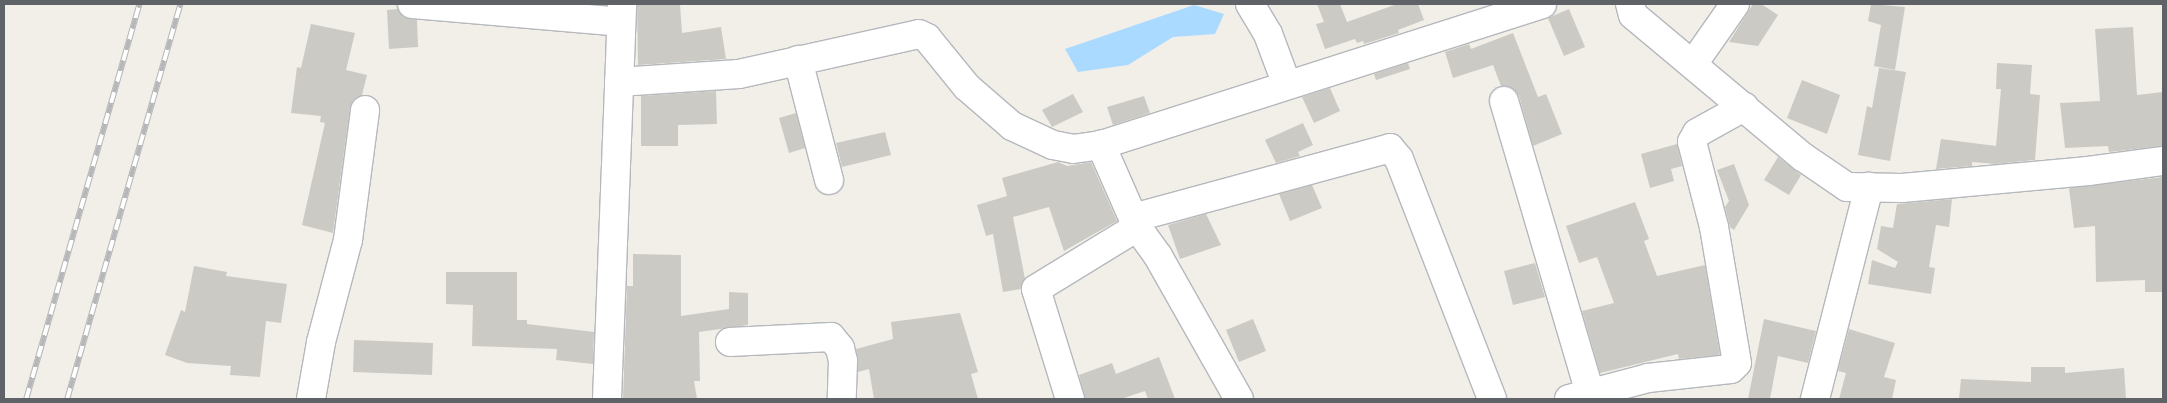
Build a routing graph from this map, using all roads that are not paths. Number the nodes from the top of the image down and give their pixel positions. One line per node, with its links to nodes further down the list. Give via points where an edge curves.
1 (412, 4): 6 (street)
2 (1250, 4): 10 (street, via 1268,34)
3 (1542, 4): 10 (street)
4 (1630, 4): 8 (street, via 1634,15)
5 (1735, 4): 8 (street)
6 (621, 13): 9 (street)
7 (798, 60): 9 (street, via 739,74); 14 (street, via 919,34 927,38 967,87 1012,126 1053,145 1073,149); 16 (street)
8 (1693, 64): 12 (street)
9 (619, 82): 23 (street)
10 (1287, 85): 14 (street)
11 (1504, 100): 21 (street)
12 (1744, 107): 17 (street, via 1803,157 1847,187); 20 (street, via 1697,133 1692,142 1714,228 1737,363 1731,368)
13 (365, 110): 22 (street, via 348,240)
14 (1101, 145): 18 (street)
15 (2163, 160): 17 (street, via 2088,171 1902,188)
16 (829, 180)
17 (1869, 187): 28 (street)
18 (1135, 222): 25 (street, via 1036,289); 26 (street, via 1158,256); 27 (street, via 1390,148 1399,159)
19 (730, 342): 24 (street, via 831,337 840,348 843,362)
20 (1660, 388): 21 (street)
21 (1579, 396)
22 (311, 399)
23 (607, 399)
24 (842, 399)
25 (1070, 399)
26 (1238, 399)
27 (1492, 399)
28 (1815, 399)

